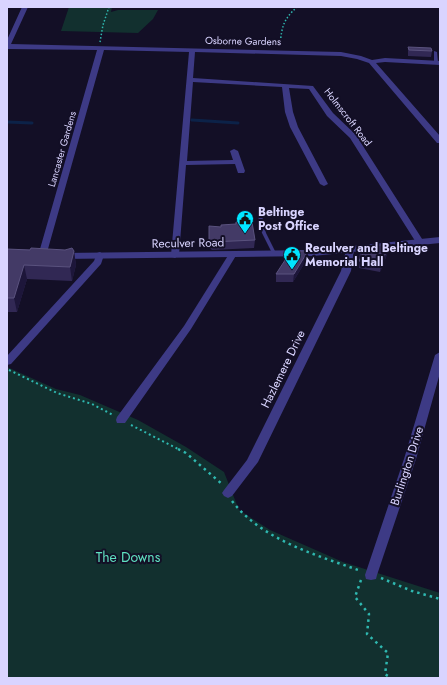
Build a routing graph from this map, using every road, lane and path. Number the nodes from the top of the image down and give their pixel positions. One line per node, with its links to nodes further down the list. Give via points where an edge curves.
1 (25, 7): 4 (street)
2 (109, 7): 5 (path)
3 (297, 7): 6 (path, via 283,20)
4 (7, 46): 5 (street, Osborne Gardens)
5 (98, 48): 6 (street, Osborne Gardens); 25 (street, Lancaster Gardens)
6 (279, 52): 9 (street, Osborne Gardens, via 341,54)
7 (435, 52): 10 (lane)
8 (192, 53): 11 (street)
9 (371, 62): 10 (street, via 385,60); 13 (street)
10 (438, 63)
11 (190, 80): 12 (street, Holmscroft Road); 16 (street)
12 (285, 85): 18 (street, via 294,127); 21 (street, Holmscroft Road, via 311,87 330,114 353,137)
13 (440, 141)
14 (234, 151): 15 (street)
15 (238, 162): 16 (street); 17 (street)
16 (183, 163): 26 (street)
17 (241, 171)
18 (324, 184)
19 (260, 216): 24 (lane, via 264,233)
20 (440, 240): 21 (street, Reculver Road)
21 (420, 242): 22 (street, Reculver Road)
22 (350, 250): 24 (street, Reculver Road); 31 (street, Hazlemere Drive, via 346,271 287,393 252,462)
23 (234, 254): 24 (street, Reculver Road); 26 (street, Reculver Road); 30 (street, via 188,327)
24 (274, 254)
25 (38, 255): 27 (street, Reculver Road)
26 (175, 255): 27 (street, Reculver Road)
27 (100, 256): 29 (street, via 98,262)
28 (440, 356): 32 (street, Burlington Drive, via 410,459)
29 (7, 362)
30 (121, 420)
31 (228, 493)
32 (366, 576): 33 (path, via 355,597 369,614 367,634 388,652 385,674)
33 (392, 678)

